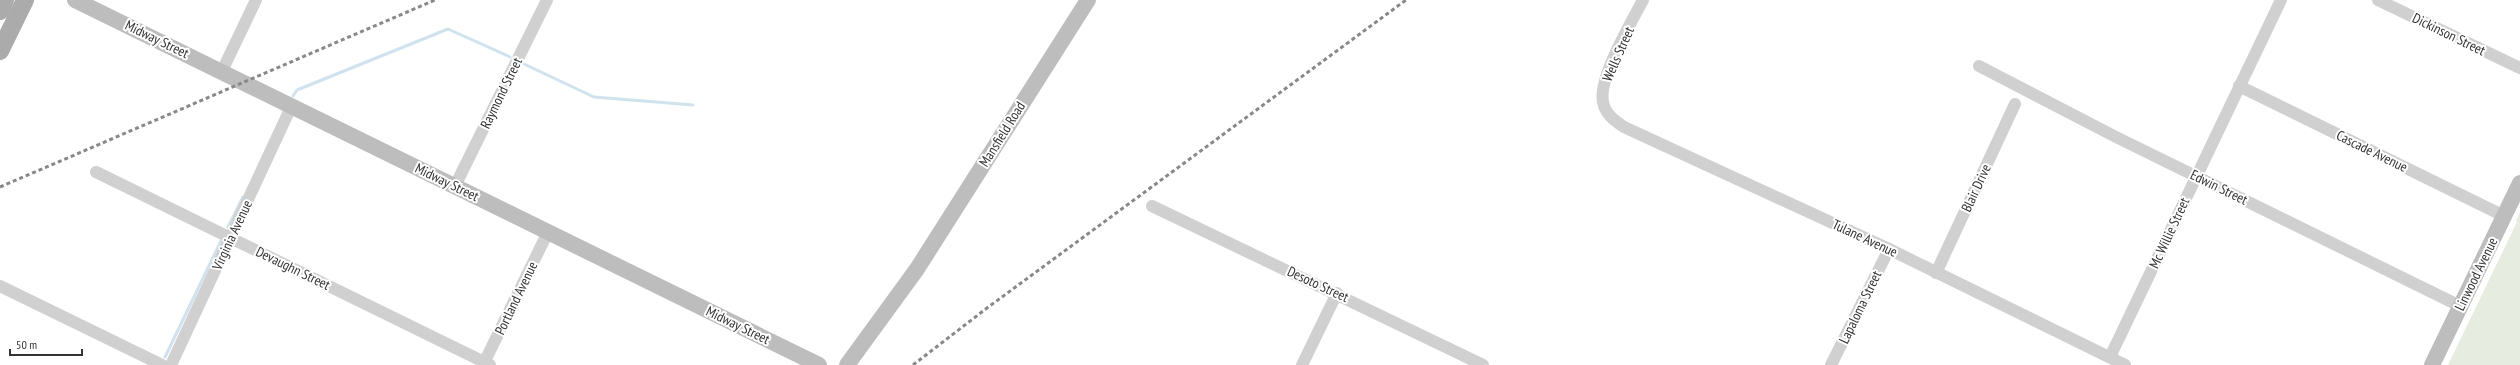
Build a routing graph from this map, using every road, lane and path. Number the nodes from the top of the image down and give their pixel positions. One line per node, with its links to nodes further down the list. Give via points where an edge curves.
1 (5, 0): 10 (main road)
2 (25, 0): 11 (main road)
3 (75, 0): 14 (street, Midway Street)
4 (256, 0): 14 (street)
5 (547, 0): 22 (street, Raymond Street)
6 (1088, 0): 28 (street, Mansfield Road)
7 (1643, 0): 18 (street, Wells Street, via 1603,83 1602,93)
8 (2281, 0): 15 (street, Mc Willie Street)
9 (2378, 0): 13 (street, Dickinson Street)
10 (0, 11)
11 (0, 51)
12 (1980, 66): 20 (street, Edwin Street)
13 (2520, 68)
14 (222, 71): 17 (street, Midway Street)
15 (2239, 86): 20 (street, Mc Willie Street); 24 (street, Cascade Avenue)
16 (2015, 104): 29 (street, Blair Drive)
17 (292, 106): 22 (street, Midway Street); 26 (street, Virginia Avenue)
18 (1606, 110): 27 (street, Tulane Avenue, via 1624,127)
19 (96, 172): 26 (street, Devaughn Street)
20 (2196, 176): 32 (street, Edwin Street); 33 (street, Mc Willie Street)
21 (2520, 183): 24 (street, Linwood Avenue)
22 (455, 186): 25 (street, Midway Street)
23 (1152, 206): 31 (street, Desoto Street)
24 (2504, 216): 32 (street, Linwood Avenue)
25 (548, 232): 35 (street, Portland Avenue); 38 (street, Midway Street)
26 (231, 237): 35 (street, Devaughn Street); 37 (street, Virginia Avenue)
27 (1889, 249): 29 (street, Tulane Avenue); 43 (street, Lapaloma Street)
28 (917, 269): 39 (street, Mansfield Road); 40 (street, Mansfield Road)
29 (1936, 273): 33 (street, Tulane Avenue)
30 (0, 286): 36 (street)
31 (1337, 293): 34 (street, Desoto Street); 41 (street)
32 (2460, 306): 45 (street, Linwood Avenue)
33 (2110, 357): 44 (street, Tulane Avenue)
34 (1463, 361): 42 (street, Desoto Street)
35 (486, 364)
36 (162, 365)
37 (171, 365)
38 (819, 365)
39 (847, 365)
40 (859, 365)
41 (1302, 365)
42 (1483, 365)
43 (1831, 365)
44 (2126, 365)
45 (2432, 365)

